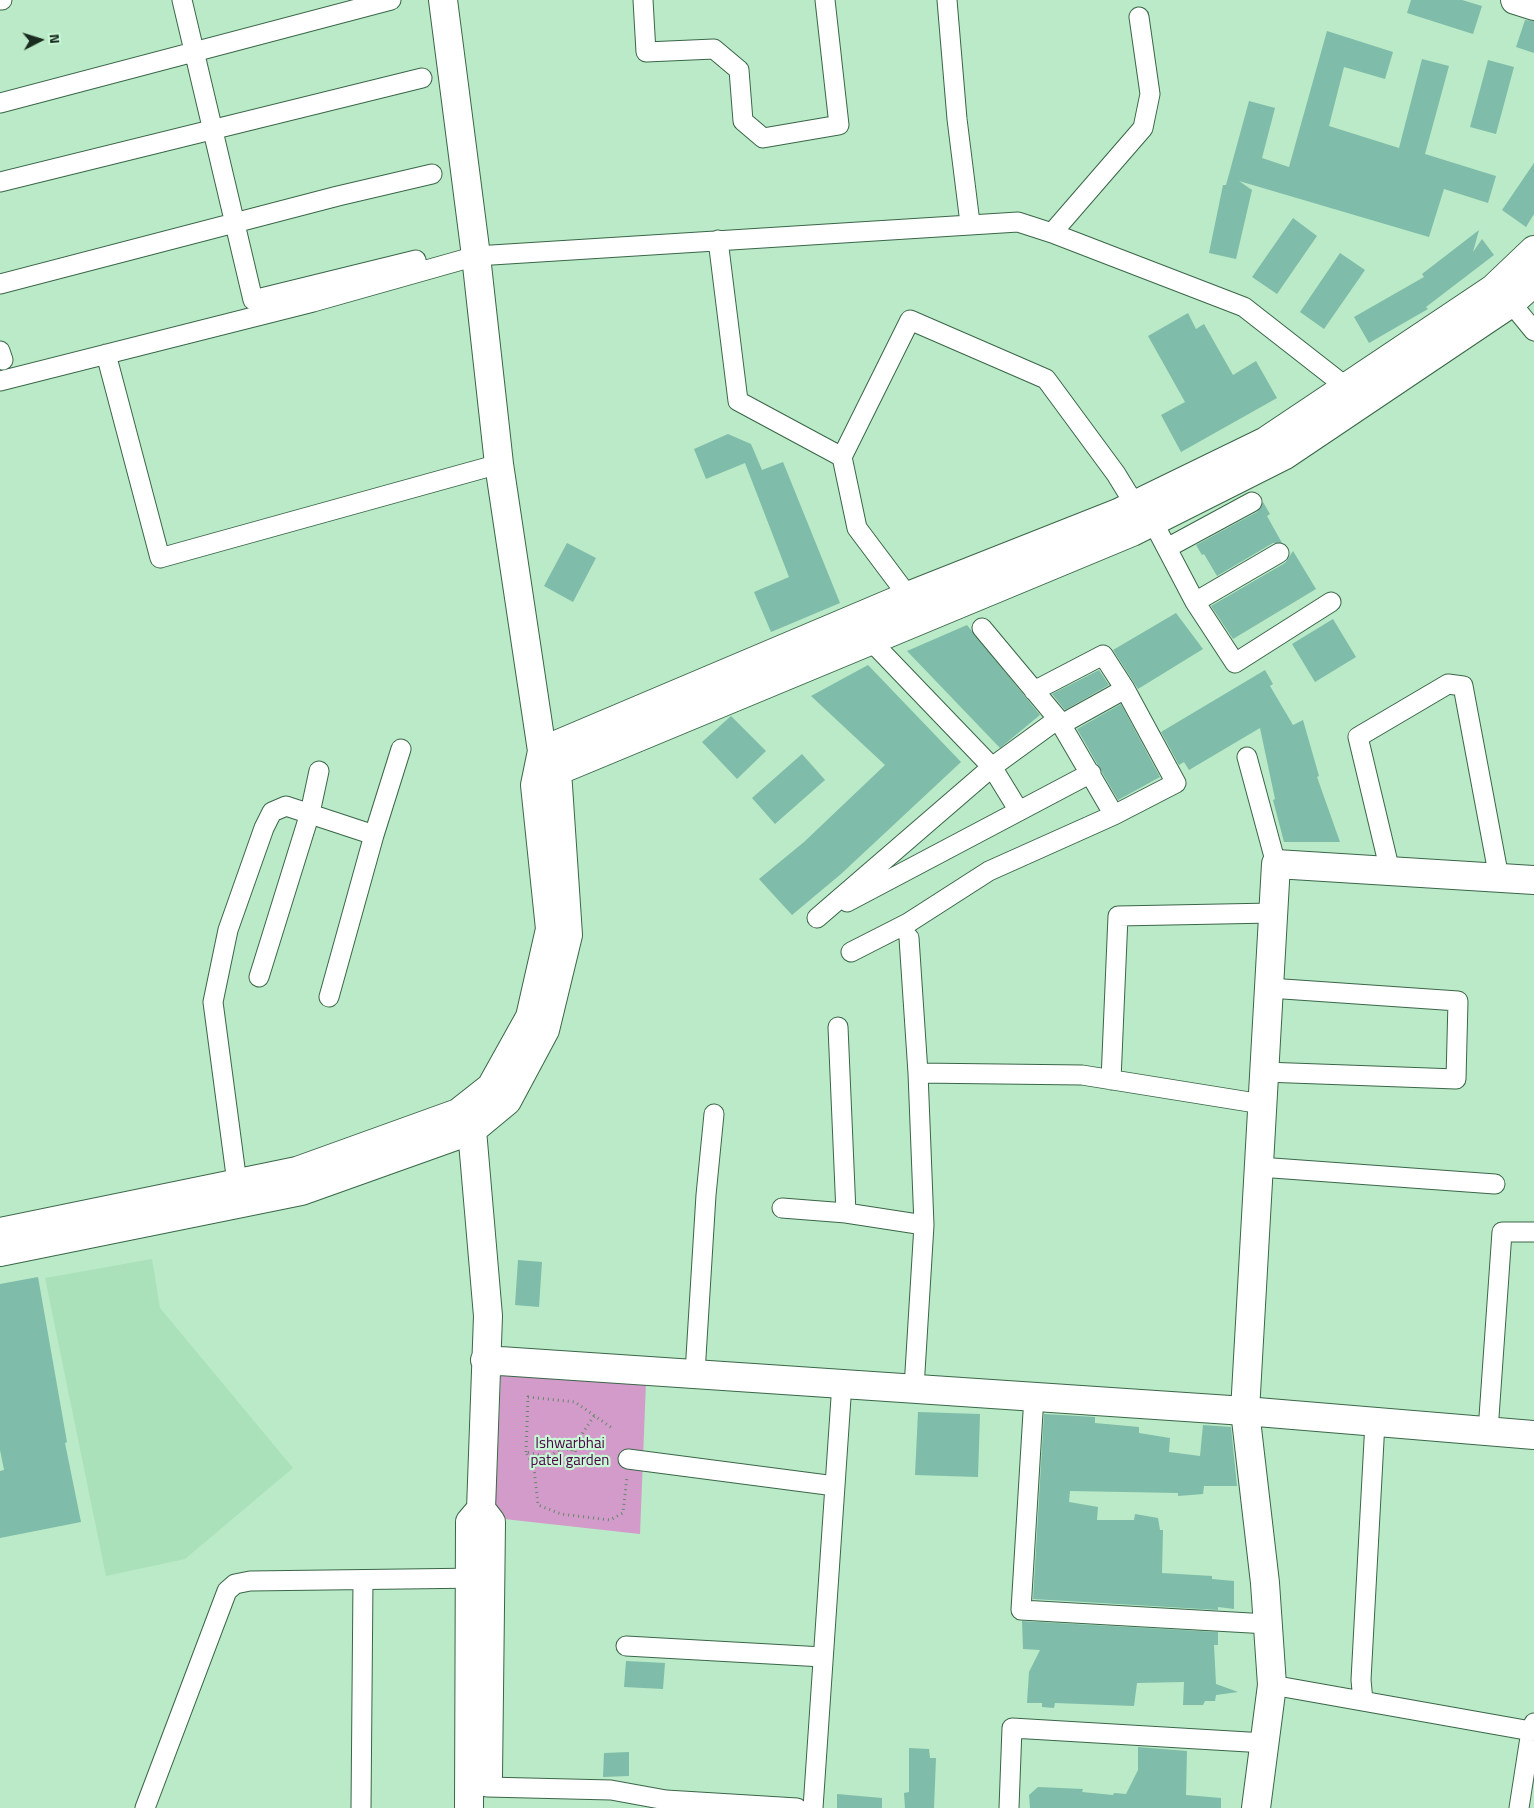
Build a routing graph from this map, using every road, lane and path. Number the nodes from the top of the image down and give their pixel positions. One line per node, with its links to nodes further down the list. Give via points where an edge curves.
1 (182, 0): 10 (street)
2 (391, 0): 10 (street)
3 (443, 0): 22 (street)
4 (643, 0): 5 (street, via 646,52 714,49 739,70 744,121 763,138 839,125)
5 (825, 0)
6 (947, 0): 17 (street)
7 (1515, 0): 8 (street)
8 (1534, 6)
9 (1139, 17): 18 (street, via 1150,94 1143,128)
10 (194, 51): 12 (street); 13 (street)
11 (422, 78): 13 (street)
12 (0, 102)
13 (212, 130): 15 (street); 16 (street)
14 (432, 174): 16 (street)
15 (0, 182)
16 (234, 223): 21 (street, via 254,300); 24 (street)
17 (970, 223): 18 (street, via 1018,222); 19 (street)
18 (1052, 233): 29 (street, via 1244,307)
19 (718, 240): 22 (street); 30 (street, via 738,401)
20 (1534, 250): 29 (street, via 1493,289)
21 (434, 256)
22 (476, 256): 27 (street, via 313,302); 31 (street)
23 (1534, 282): 25 (street)
24 (0, 284)
25 (1511, 303): 26 (street); 29 (street)
26 (1534, 331)
27 (106, 354): 28 (street); 31 (street, via 160,558)
28 (0, 381)
29 (1355, 394): 33 (street, via 1285,455)
30 (842, 457): 33 (street, via 910,320 1046,379); 36 (street, via 856,528)
31 (498, 464): 46 (street)
32 (1252, 502): 34 (street)
33 (1144, 513): 34 (street); 36 (street); 40 (street)
34 (1167, 548): 37 (street)
35 (1279, 553): 37 (street)
36 (908, 596): 46 (street)
37 (1195, 602): 38 (street, via 1235,663)
38 (1331, 602)
39 (982, 628): 42 (street)
40 (872, 640): 46 (street); 47 (street)
41 (1125, 689): 42 (street, via 1103,655); 43 (street); 52 (street, via 1176,783)
42 (1034, 691): 43 (street)
43 (1060, 722): 47 (street); 49 (street)
44 (401, 749): 53 (street)
45 (1247, 757): 54 (street)
46 (550, 761): 70 (street, via 568,935 566,944 545,1030 507,1100)
47 (992, 767): 50 (street); 50 (street, via 817,918)
48 (319, 771): 51 (street)
49 (1091, 773): 50 (street); 52 (street)
50 (1019, 811)
51 (310, 813): 53 (street); 61 (street); 72 (street, via 286,806 272,812 228,930 213,1002)
52 (1114, 815): 60 (street, via 989,871 908,923)
53 (374, 835): 63 (street)
54 (1276, 864): 55 (street); 58 (street)
55 (1390, 871): 56 (street); 56 (street, via 1358,737 1448,684 1463,686)
56 (1499, 878): 57 (street)
57 (1534, 880)
58 (1273, 913): 62 (street); 67 (street, via 1118,916)
59 (909, 938): 66 (street)
60 (851, 952)
61 (259, 977)
62 (1269, 988): 65 (street); 65 (street, via 1458,1001 1456,1079)
63 (329, 997)
64 (838, 1027): 75 (street)
65 (1264, 1072): 68 (street)
66 (918, 1073): 67 (street, via 1082,1075); 76 (street)
67 (1112, 1080): 68 (street)
68 (1262, 1104): 71 (street)
69 (714, 1114): 81 (street)
70 (468, 1119): 72 (street, via 458,1113 297,1171); 79 (street, via 301,1191); 80 (street, via 488,1316)
71 (1259, 1167): 73 (street); 85 (street)
72 (237, 1183): 77 (street)
73 (1495, 1184)
74 (782, 1208): 75 (street)
75 (846, 1213): 76 (street)
76 (924, 1224): 83 (street)
77 (0, 1232)
78 (1534, 1232): 89 (street, via 1502,1232)
79 (0, 1252)
80 (485, 1360): 81 (street); 96 (street, via 480,1509 491,1522)
81 (695, 1373): 82 (street)
82 (842, 1383): 83 (street); 95 (street)
83 (914, 1388): 84 (street)
84 (1034, 1396): 85 (street); 98 (street, via 1021,1610)
85 (1245, 1410): 87 (street); 98 (street)
86 (594, 1416): 88 (path); 91 (path, via 575,1402 528,1397); 94 (path, via 578,1440)
87 (1375, 1422): 89 (street); 102 (street, via 1361,1680)
88 (612, 1428)
89 (1488, 1431): 90 (street)
90 (1534, 1435)
91 (526, 1452): 92 (path); 93 (path, via 534,1468 538,1505 561,1514 610,1520 623,1513)
92 (550, 1457): 94 (path, via 565,1467); 94 (path, via 560,1449 572,1450)
93 (628, 1459): 94 (path, via 619,1455); 95 (street)
94 (573, 1460)
95 (835, 1486): 100 (street)
96 (479, 1578): 97 (street); 105 (street); 108 (street)
97 (363, 1580): 106 (street, via 250,1581 235,1584 227,1590); 107 (street)
98 (1268, 1624): 101 (street)
99 (626, 1646): 100 (street)
100 (823, 1657): 110 (street)
101 (1272, 1685): 102 (street); 104 (street)
102 (1363, 1701): 103 (street)
103 (1533, 1727): 113 (street)
104 (1265, 1743): 111 (street, via 1012,1728); 112 (street)
105 (488, 1798): 109 (street, via 611,1790 666,1800)
106 (145, 1808)
107 (361, 1808)
108 (469, 1808)
109 (797, 1808)
110 (813, 1808)
111 (1009, 1808)
112 (1256, 1808)
113 (1519, 1808)

